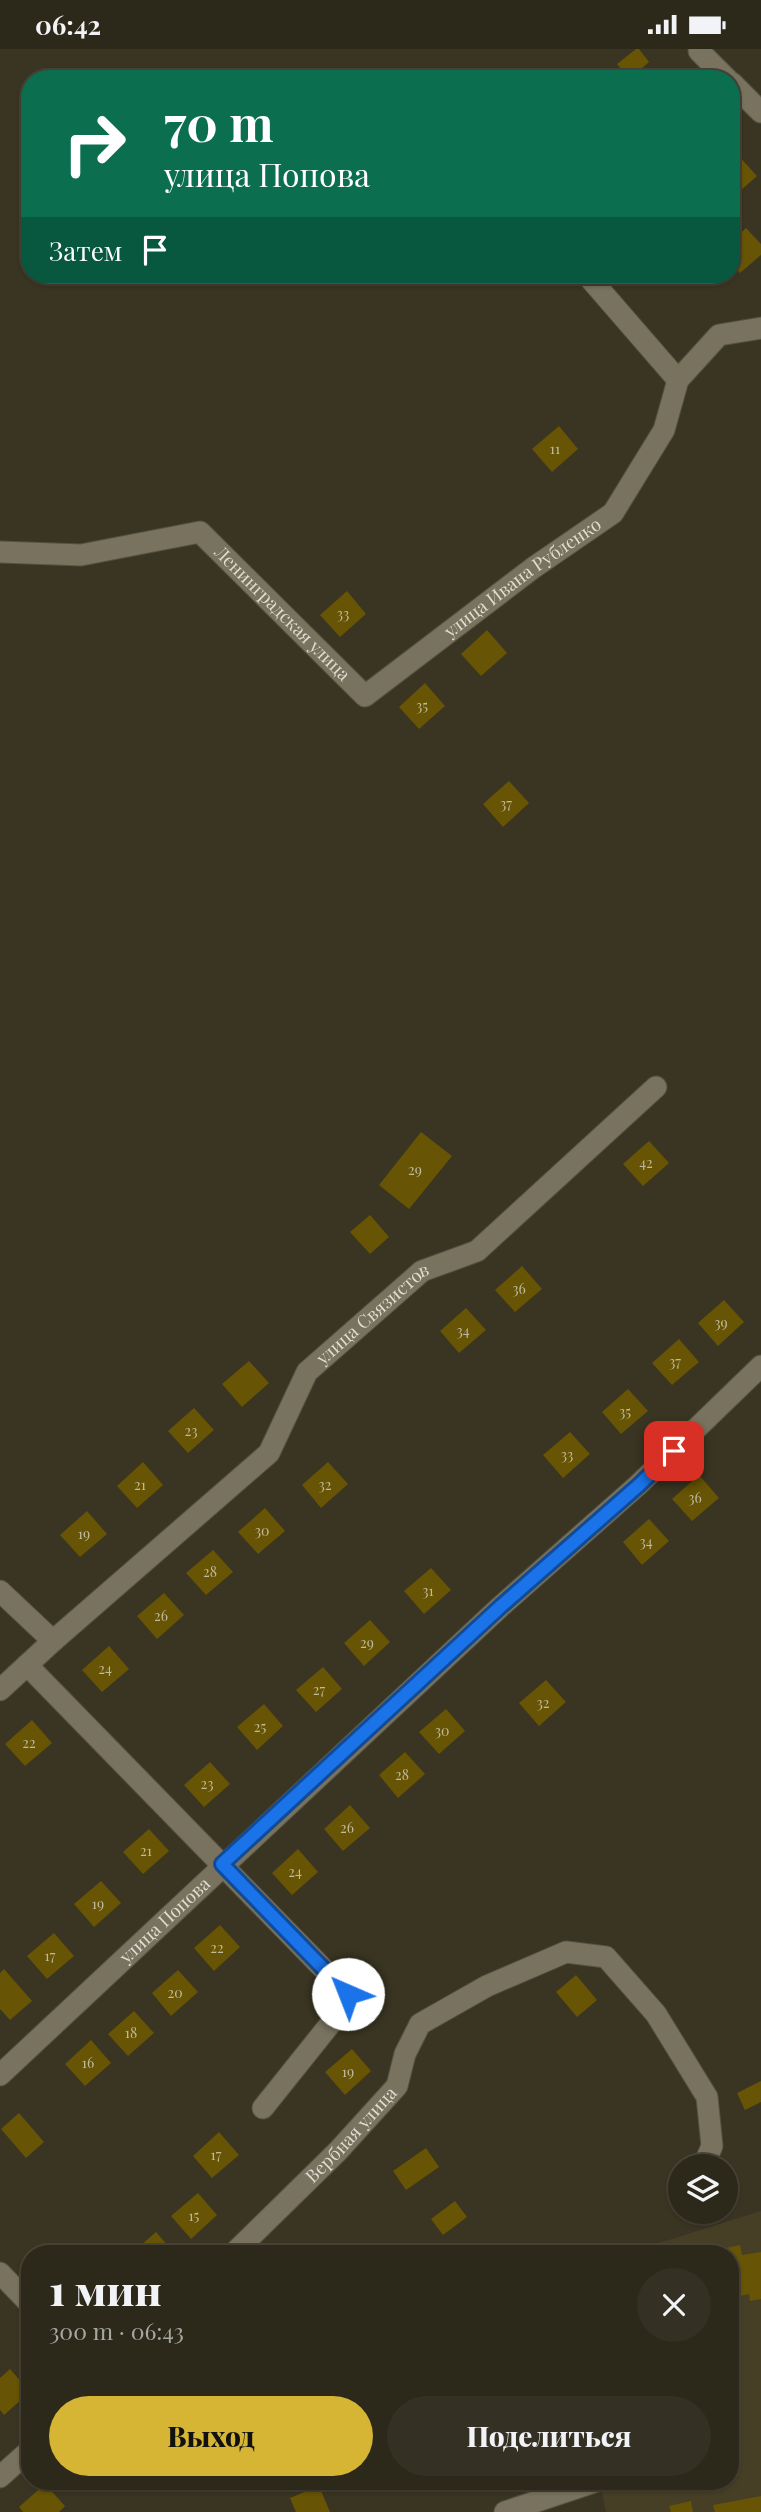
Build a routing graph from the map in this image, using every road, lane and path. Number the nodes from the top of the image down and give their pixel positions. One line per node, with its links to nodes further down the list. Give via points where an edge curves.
1 (699, 51): 2 (street)
2 (718, 70)
3 (740, 91): 4 (street)
4 (761, 112)
5 (595, 284): 7 (street)
6 (761, 328): 7 (street, улица Ивана Рубленко, via 719,335)
7 (678, 380): 9 (street, улица Ивана Рубленко, via 664,430 613,513)
8 (0, 552): 9 (street, Ленинградская улица, via 81,555 200,531)
9 (365, 696)
10 (656, 1087): 13 (street, улица Связистов, via 477,1251 422,1271 307,1372 269,1453)
11 (761, 1366): 16 (street, улица Попова, via 639,1485)
12 (0, 1591): 13 (street)
13 (53, 1641): 14 (street, улица Связистов)
14 (26, 1665): 15 (street, улица Связистов); 16 (street)
15 (0, 1690)
16 (222, 1864): 17 (street, улица Попова); 18 (street, via 348,1994 331,2023)
17 (0, 2075)
18 (263, 2108)
19 (709, 2154): 20 (street, Вербная улица, via 712,2146 707,2097 656,2014 606,1957 566,1952 487,1986 420,2024 397,2085)
20 (242, 2245)
21 (0, 2273): 22 (street)
22 (21, 2295)
23 (21, 2458): 24 (street)
24 (0, 2477)
25 (570, 2490): 26 (street)
26 (505, 2512)

